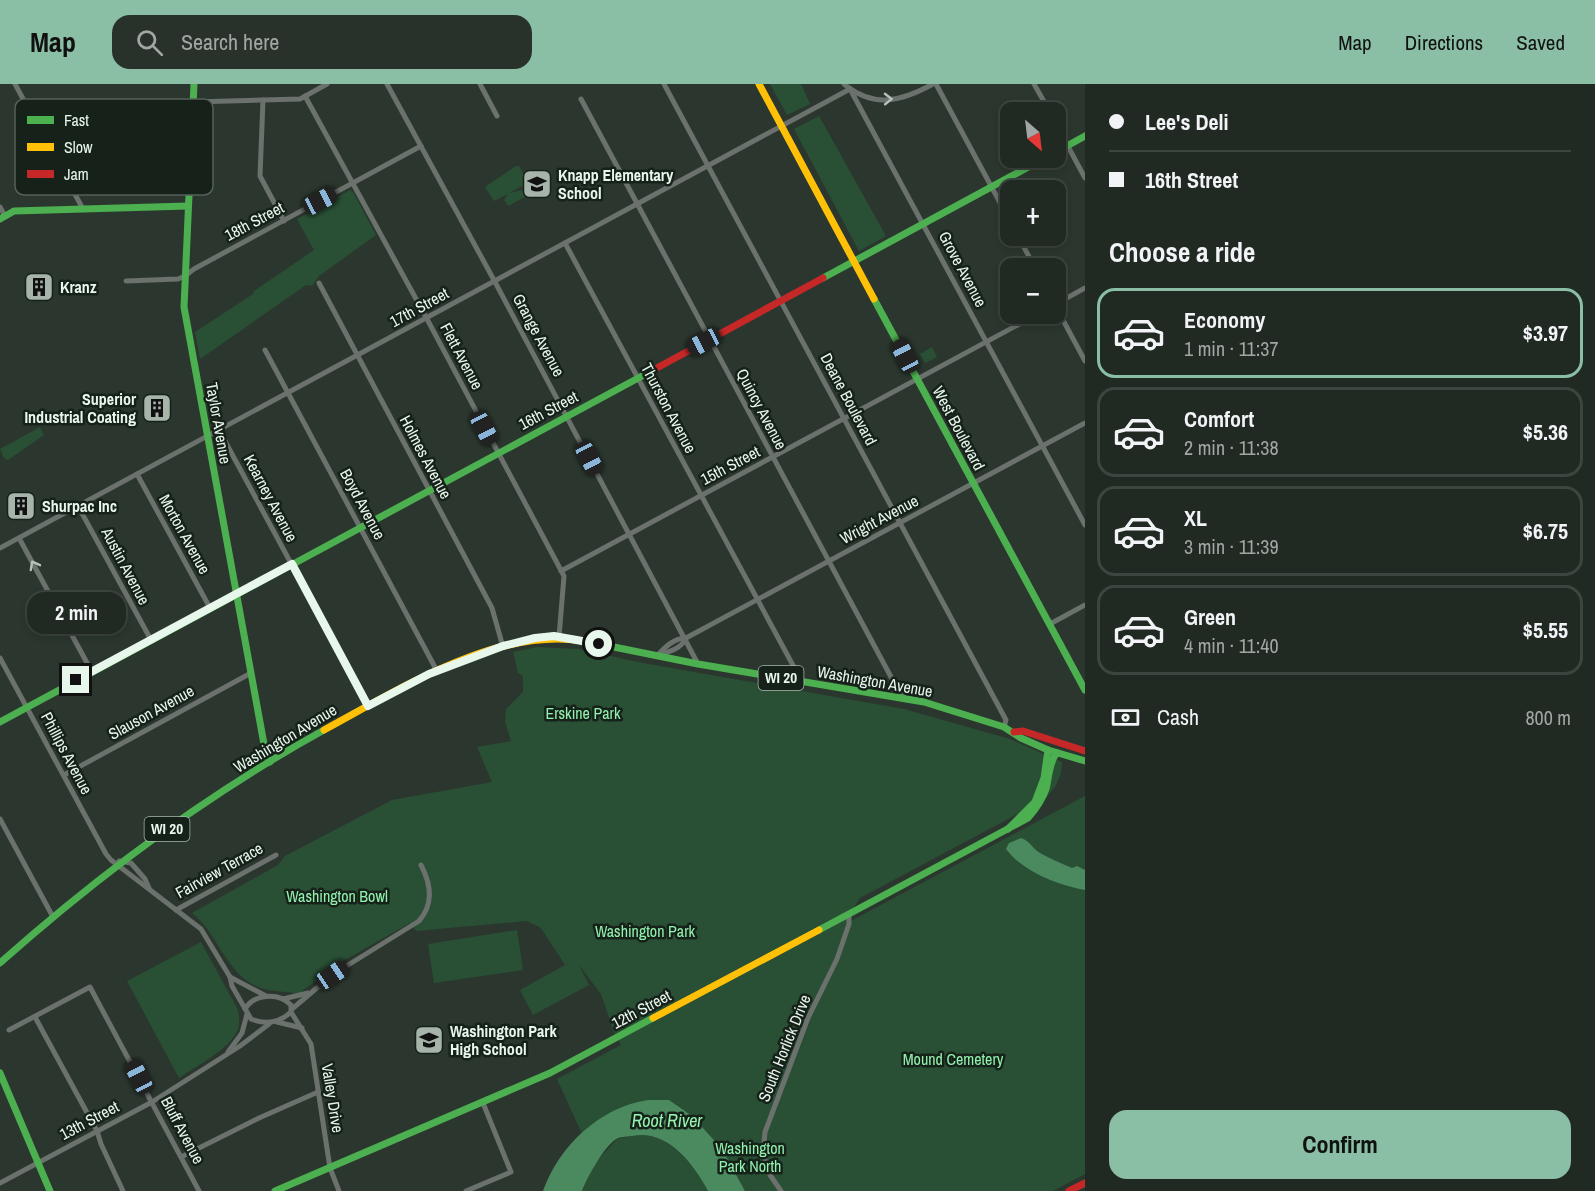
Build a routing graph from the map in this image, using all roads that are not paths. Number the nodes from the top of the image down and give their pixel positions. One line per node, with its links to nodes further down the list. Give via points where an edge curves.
1 (15, 84): 13 (street)
2 (194, 84): 14 (street, Taylor Avenue)
3 (327, 84): 12 (street)
4 (387, 84): 22 (street, Grange Avenue)
5 (480, 84): 19 (street)
6 (664, 84): 24 (street, Deane Boulevard)
7 (759, 84): 20 (street, West Boulevard)
8 (844, 84): 11 (street)
9 (934, 84): 11 (street, one-way to 9, via 871,98 894,100); 28 (street)
10 (1034, 84): 18 (street)
11 (850, 89): 20 (street, 17th Street); 38 (street, Grove Avenue)
12 (305, 96): 16 (street); 27 (street, Flett Avenue)
13 (23, 99)
14 (193, 99)
15 (580, 99): 32 (street, Quincy Avenue)
16 (263, 100): 17 (street); 37 (street, via 260,176)
17 (213, 101)
18 (1044, 102)
19 (498, 116)
20 (782, 126): 24 (street, 17th Street); 40 (street, West Boulevard)
21 (1085, 136): 23 (street)
22 (421, 146): 27 (street, 18th Street); 43 (street, Grange Avenue)
23 (1067, 146): 26 (street)
24 (708, 166): 32 (street, 17th Street); 47 (street, Deane Boulevard)
25 (1026, 168): 28 (street, 16th Street)
26 (1085, 178)
27 (353, 183): 37 (street, 18th Street); 48 (street, Flett Avenue)
28 (991, 187): 31 (street); 38 (street, 16th Street)
29 (75, 195): 35 (street)
30 (189, 195): 33 (street, Taylor Avenue)
31 (1000, 203)
32 (636, 204): 39 (street, 17th Street); 51 (street, Quincy Avenue)
33 (188, 206): 35 (street); 41 (street, Taylor Avenue)
34 (0, 207): 36 (street)
35 (83, 209): 36 (street, via 14,211)
36 (2, 217)
37 (284, 221): 41 (street, 18th Street)
38 (923, 223): 40 (street, 16th Street); 52 (street, Grove Avenue)
39 (565, 243): 43 (street, 17th Street); 56 (street, Thurston Avenue)
40 (854, 261): 47 (street, 16th Street); 57 (street, West Boulevard)
41 (185, 276): 42 (street, 18th Street); 63 (street, Taylor Avenue, via 184,307)
42 (126, 282)
43 (495, 282): 48 (street, 17th Street); 59 (street, Grange Avenue)
44 (319, 283): 54 (street, Holmes Avenue)
45 (1085, 288): 46 (street)
46 (1066, 299)
47 (780, 300): 51 (street, 16th Street); 60 (street, Deane Boulevard)
48 (427, 319): 54 (street, 17th Street); 65 (street, Flett Avenue)
49 (1019, 324): 52 (street, 15th Street)
50 (1066, 324): 55 (street)
51 (709, 339): 56 (street, 16th Street); 66 (street, Quincy Avenue)
52 (986, 341): 57 (street, 15th Street); 64 (street, Grove Avenue)
53 (265, 350): 58 (street, Boyd Avenue)
54 (358, 356): 58 (street, 17th Street); 69 (street, Holmes Avenue)
55 (1085, 361)
56 (637, 377): 59 (street, 16th Street); 70 (street, Thurston Avenue)
57 (917, 379): 60 (street, 15th Street); 68 (street, West Boulevard)
58 (288, 393): 62 (street, 17th Street); 74 (street, Boyd Avenue)
59 (566, 416): 65 (street, 16th Street); 75 (street, Grange Avenue)
60 (844, 418): 66 (street, 15th Street); 72 (street, Deane Boulevard)
61 (1085, 423): 64 (street, Wright Avenue)
62 (219, 430): 63 (street, 17th Street); 79 (street, Kearney Avenue)
63 (208, 436): 67 (street, 17th Street); 81 (street, Taylor Avenue)
64 (1043, 446): 68 (street, Wright Avenue); 73 (street, Grove Avenue)
65 (497, 453): 69 (street, 16th Street); 80 (street, Flett Avenue)
66 (772, 457): 70 (street, 15th Street); 78 (street, Quincy Avenue)
67 (137, 474): 71 (street, 17th Street); 84 (street, Morton Avenue)
68 (974, 483): 72 (street, Wright Avenue); 85 (street, West Boulevard)
69 (428, 490): 74 (street, 16th Street); 89 (street, Holmes Avenue, via 492,608)
70 (701, 495): 75 (street, 15th Street); 82 (street, Thurston Avenue)
71 (78, 506): 76 (street, 17th Street); 88 (street, Austin Avenue)
72 (900, 522): 78 (street, Wright Avenue); 102 (street, Deane Boulevard, via 1006,720)
73 (1085, 525)
74 (360, 527): 79 (street, 16th Street); 93 (street, Boyd Avenue)
75 (630, 534): 80 (street, 15th Street); 87 (street, Grange Avenue)
76 (19, 538): 77 (street, 17th Street); 94 (street, one-way to 76)
77 (0, 548)
78 (829, 561): 82 (street, Wright Avenue); 98 (street, Quincy Avenue, via 898,690)
79 (292, 564): 81 (street, 16th Street); 99 (street, Kearney Avenue)
80 (561, 571): 86 (street, Flett Avenue, via 564,576)
81 (237, 593): 84 (street, 16th Street); 95 (street, Taylor Avenue)
82 (758, 600): 87 (street, Wright Avenue); 96 (street, Thurston Avenue)
83 (1085, 605): 85 (street)
84 (210, 608): 88 (street, 16th Street)
85 (1050, 624): 97 (street, West Boulevard)
86 (558, 637): 89 (street, Washington Avenue / WI 20); 90 (street, Washington Avenue / WI 20)
87 (686, 638): 90 (street, Wright Avenue, via 684,644); 92 (street, Grange Avenue)
88 (151, 640): 94 (street, 16th Street)
89 (503, 646): 93 (street, Washington Avenue / WI 20)
90 (657, 656): 92 (street, Washington Avenue / WI 20)
91 (0, 658): 100 (street, Phillips Avenue)
92 (698, 664): 96 (street, Washington Avenue / WI 20)
93 (437, 671): 99 (street, Washington Avenue / WI 20)
94 (92, 672): 100 (street, 16th Street)
95 (251, 673): 108 (street, Taylor Avenue); 109 (street, Slauson Avenue)
96 (802, 682): 98 (street, Washington Avenue / WI 20)
97 (1085, 690)
98 (906, 698): 102 (street, Washington Avenue / WI 20)
99 (368, 706): 108 (street, Washington Avenue / WI 20)
100 (27, 707): 101 (street, 16th Street); 109 (street, Phillips Avenue)
101 (0, 722)
102 (1004, 727): 103 (street, Washington Avenue / WI 20)
103 (1014, 732): 104 (street, Washington Avenue / WI 20); 105 (street, Washington Avenue / WI 20, via 1023,731)
104 (1048, 750): 105 (street, via 1057,746); 106 (street, Washington Avenue / WI 20); 111 (street, 12th Street, via 1035,802)
105 (1084, 750)
106 (1057, 753): 107 (street, Washington Avenue / WI 20); 111 (street, 12th Street, via 1047,792 1037,809 1018,826)
107 (1085, 761)
108 (270, 762): 113 (street, Washington Avenue / WI 20)
109 (64, 775): 113 (street, Phillips Avenue)
110 (0, 819): 117 (street)
111 (1008, 829): 116 (street, 12th Street)
112 (276, 855): 115 (street, Fairview Terrace)
113 (117, 862): 115 (street); 117 (street, Washington Avenue / WI 20)
114 (422, 865): 120 (street, 13th Street, via 430,885 425,915)
115 (176, 910): 119 (street, via 201,929)
116 (849, 915): 133 (street, 12th Street, via 550,1073); 146 (street, South Horlick Drive, via 837,959 808,1018 765,1132 763,1154)
117 (53, 917): 118 (street, Washington Avenue / WI 20)
118 (0, 963)
119 (230, 977): 121 (street); 124 (street)
120 (310, 992): 122 (street); 123 (street, 13th Street)
121 (267, 996): 122 (street); 124 (street, via 252,1000)
122 (283, 999): 123 (street, Valley Drive, via 290,1004)
123 (291, 1011): 126 (street, 13th Street); 127 (street, Valley Drive)
124 (246, 1012): 126 (street, via 254,1020); 129 (street, 13th Street, via 242,1032)
125 (35, 1017): 128 (street); 132 (street, Bluff Avenue, via 90,987); 134 (street)
126 (272, 1023): 127 (street); 129 (street, 13th Street)
127 (302, 1028): 131 (street, Valley Drive, via 311,1044)
128 (9, 1030)
129 (220, 1059): 132 (street, 13th Street)
130 (0, 1073): 136 (street)
131 (318, 1092): 135 (street); 137 (street, Valley Drive)
132 (152, 1101): 134 (street, 13th Street); 135 (street, Bluff Avenue)
133 (483, 1102): 137 (street, 12th Street); 145 (street, via 511,1172)
134 (97, 1131): 136 (street, 13th Street); 141 (street)
135 (182, 1157): 142 (street, Bluff Avenue)
136 (38, 1163): 138 (street, 13th Street); 140 (street)
137 (330, 1168): 143 (street, 12th Street); 144 (street, Valley Drive)
138 (0, 1183)
139 (1085, 1183): 147 (street)
140 (50, 1191)
141 (123, 1191)
142 (199, 1191)
143 (275, 1191)
144 (339, 1191)
145 (465, 1191)
146 (781, 1191)
147 (1069, 1191)

